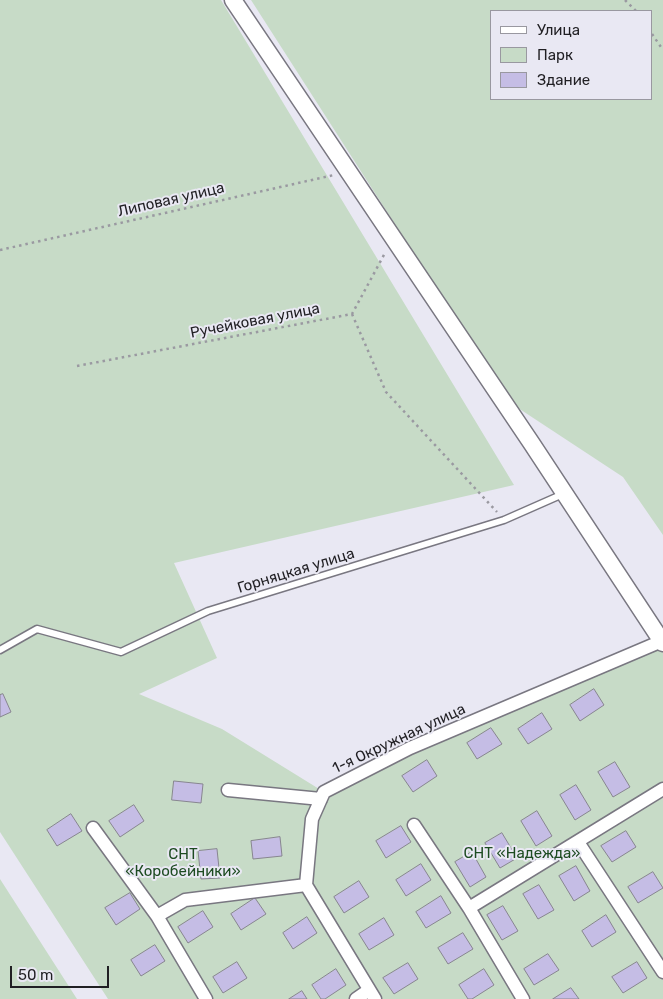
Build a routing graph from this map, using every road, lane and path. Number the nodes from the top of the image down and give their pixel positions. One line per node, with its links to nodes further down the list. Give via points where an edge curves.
1 (233, 0): 6 (street)
2 (625, 0): 3 (path)
3 (635, 10)
4 (653, 35): 5 (path)
5 (663, 50)
6 (348, 172): 7 (street); 8 (path, Липовая улица)
7 (393, 238): 9 (path); 11 (street)
8 (0, 250)
9 (352, 314): 10 (path, Ручейковая улица); 12 (path, via 386,392)
10 (77, 366)
11 (564, 493): 12 (lane, Горняцкая улица); 13 (street)
12 (504, 520): 14 (lane, Горняцкая улица, via 208,611 121,652 38,629)
13 (662, 642): 17 (street, 1-я Окружная улица, via 410,748 324,792)
14 (0, 650)
15 (663, 789): 20 (street)
16 (228, 790): 17 (street)
17 (321, 799): 21 (street, 1-я Окружная улица, via 312,818)
18 (414, 825): 22 (street)
19 (93, 828): 23 (street)
20 (578, 842): 22 (street); 24 (street)
21 (306, 885): 23 (street, via 185,900); 25 (street)
22 (469, 908): 28 (street)
23 (157, 916): 26 (street)
24 (663, 972)
25 (372, 995): 27 (street)
26 (206, 999)
27 (356, 999)
28 (524, 999)

